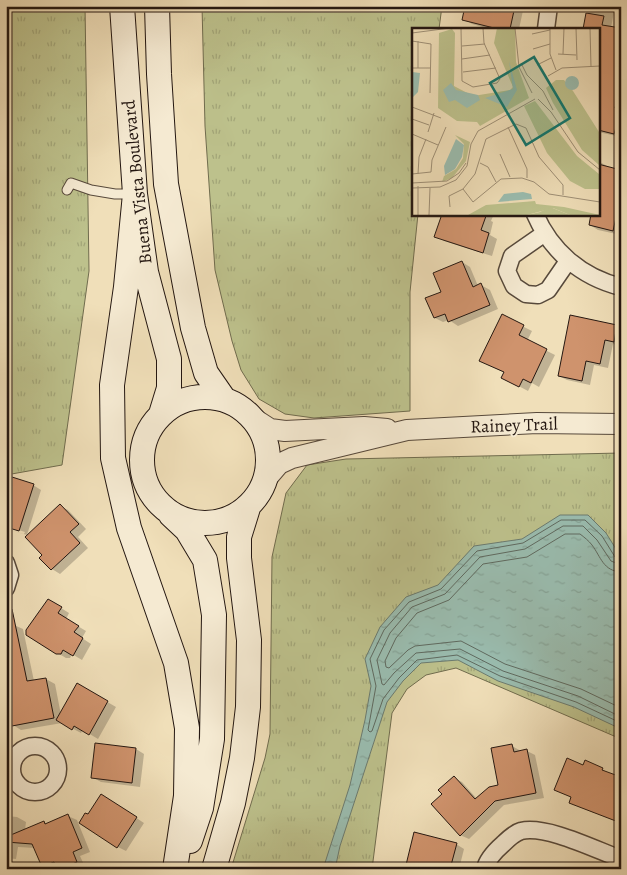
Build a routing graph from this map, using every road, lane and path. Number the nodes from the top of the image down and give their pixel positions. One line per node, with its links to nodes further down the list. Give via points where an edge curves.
1 (122, 6): 6 (main road, Buena Vista Boulevard)
2 (157, 6): 11 (main road, Buena Vista Boulevard, via 166,184 193,328 206,373)
3 (549, 6): 4 (street)
4 (546, 28)
5 (67, 190): 6 (lane, via 71,183 115,194)
6 (135, 194): 12 (main road, Buena Vista Boulevard, via 146,272 169,359 169,388); 22 (main road, via 112,385 113,458 129,528 176,663 187,728 186,796)
7 (536, 215): 8 (street)
8 (545, 233): 9 (street); 9 (street, via 512,256 507,271 514,286 526,294 538,295 548,290)
9 (568, 261): 10 (street, via 589,275)
10 (621, 287)
11 (224, 399): 12 (main road, via 202,397 187,400); 13 (main road)
12 (161, 414): 18 (main road, via 148,432 141,454 143,476 152,496)
13 (253, 418): 15 (street, Rainey Trail, via 270,429 285,431 364,427); 16 (main road, via 264,436 269,457)
14 (621, 424): 15 (street, Rainey Trail, via 537,423)
15 (407, 430): 16 (street, Rainey Trail, via 292,458 279,464)
16 (267, 478): 17 (main road, via 260,494)
17 (248, 508): 18 (main road, via 234,518 200,524); 24 (main road, via 239,537 239,558 249,640 248,706 233,803)
18 (168, 512): 23 (main road, via 187,530 205,560 214,615 212,740 201,808)
19 (6, 563): 20 (street, via 10,575)
20 (6, 588)
21 (621, 859): 25 (street, via 553,833 521,831 497,850 486,862)
22 (176, 869)
23 (180, 869)
24 (214, 869)
25 (485, 869)

